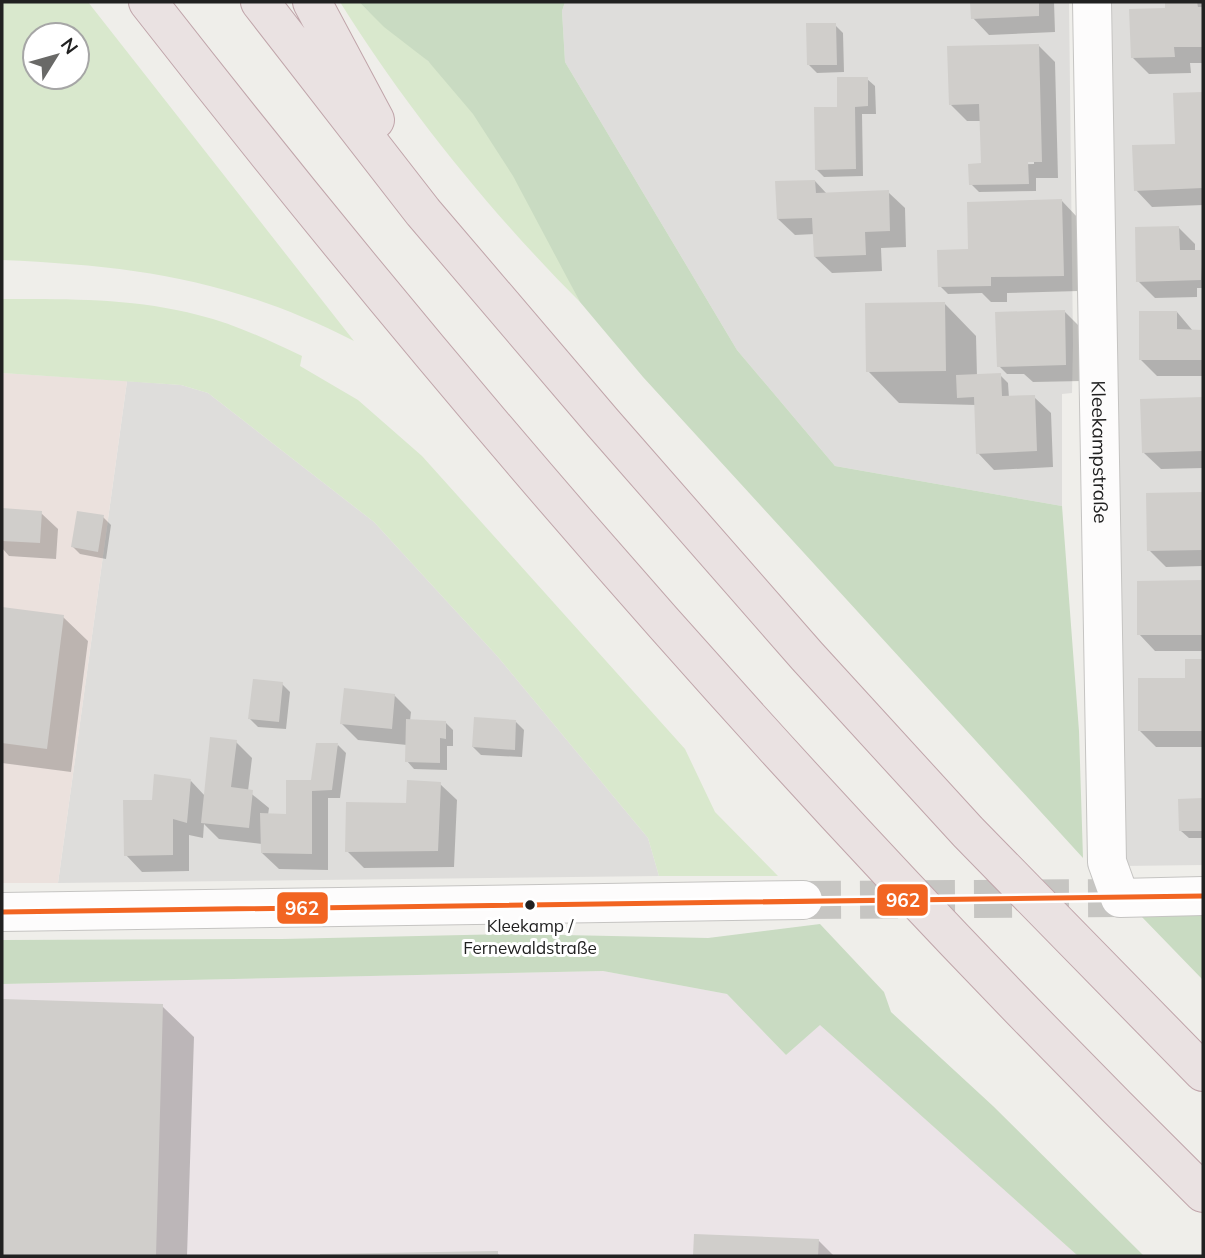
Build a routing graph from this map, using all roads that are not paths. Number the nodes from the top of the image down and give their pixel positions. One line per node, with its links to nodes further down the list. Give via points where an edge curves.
1 (148, 2): 10 (highway, via 365,275 727,696 904,890)
2 (260, 2): 5 (highway)
3 (312, 2): 5 (highway)
4 (1092, 2): 6 (street, Kleekampstraße, via 1107,862 1120,898)
5 (424, 212): 9 (highway, via 807,656 968,832)
6 (1203, 897)
7 (803, 900): 8 (street)
8 (2, 912)
9 (1203, 1072)
10 (1203, 1193)

